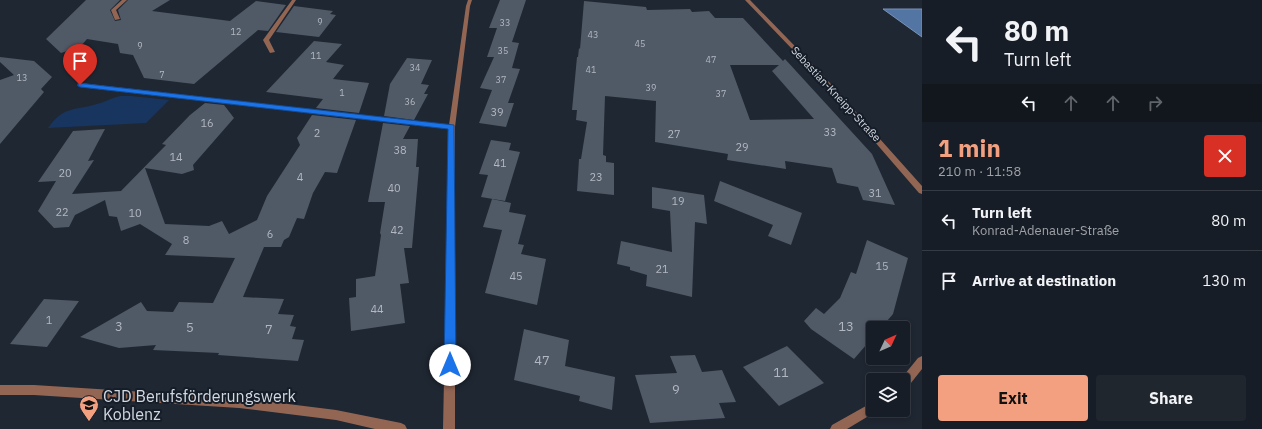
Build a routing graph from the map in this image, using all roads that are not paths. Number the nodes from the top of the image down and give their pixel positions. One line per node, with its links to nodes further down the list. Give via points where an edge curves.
1 (125, 0): 5 (street, via 113,10)
2 (294, 0): 6 (street, via 266,40)
3 (470, 0): 8 (street)
4 (747, 0): 9 (street, Sebastian-Kneipp-Straße, via 819,74)
5 (117, 19)
6 (272, 52)
7 (80, 85): 8 (street)
8 (452, 127): 15 (street)
9 (922, 191)
10 (922, 361): 11 (street)
11 (910, 376)
12 (0, 390): 14 (street, via 239,403 336,415)
13 (866, 411): 16 (street)
14 (401, 429)
15 (449, 429)
16 (836, 429)

